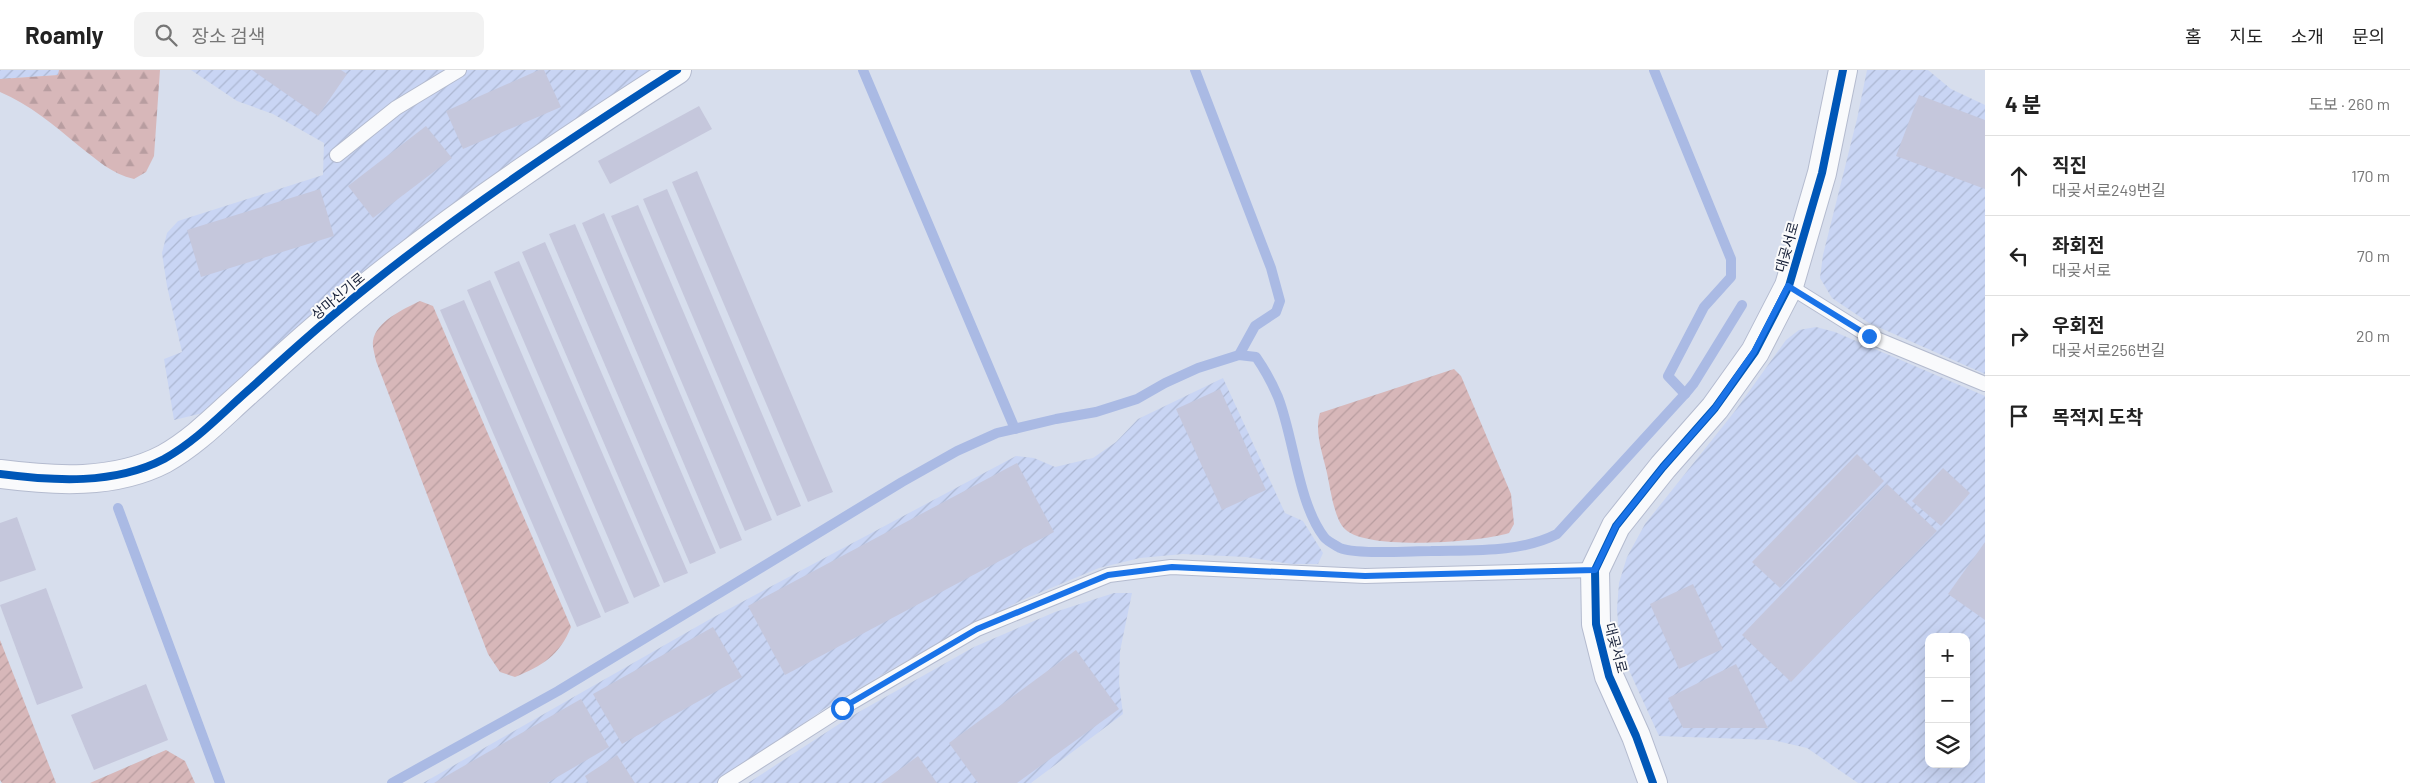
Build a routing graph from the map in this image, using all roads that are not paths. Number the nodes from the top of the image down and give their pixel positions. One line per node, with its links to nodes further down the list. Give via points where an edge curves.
1 (459, 70): 4 (lane, via 396,108)
2 (677, 70): 7 (street, 상마신기로, via 581,132 366,288 197,438 163,459 127,474 75,480)
3 (1843, 70): 5 (street, 대곶서로, via 1822,173)
4 (336, 155)
5 (1788, 286): 6 (lane, via 1869,336); 8 (street, 대곶서로, via 1754,352 1715,408 1616,526)
6 (1985, 384)
7 (0, 474)
8 (1595, 570): 9 (lane, via 1365,576 1172,567 1108,575 977,629 842,708); 10 (street, 대곶서로, via 1596,624 1609,676)
9 (725, 783)
10 (1653, 783)

